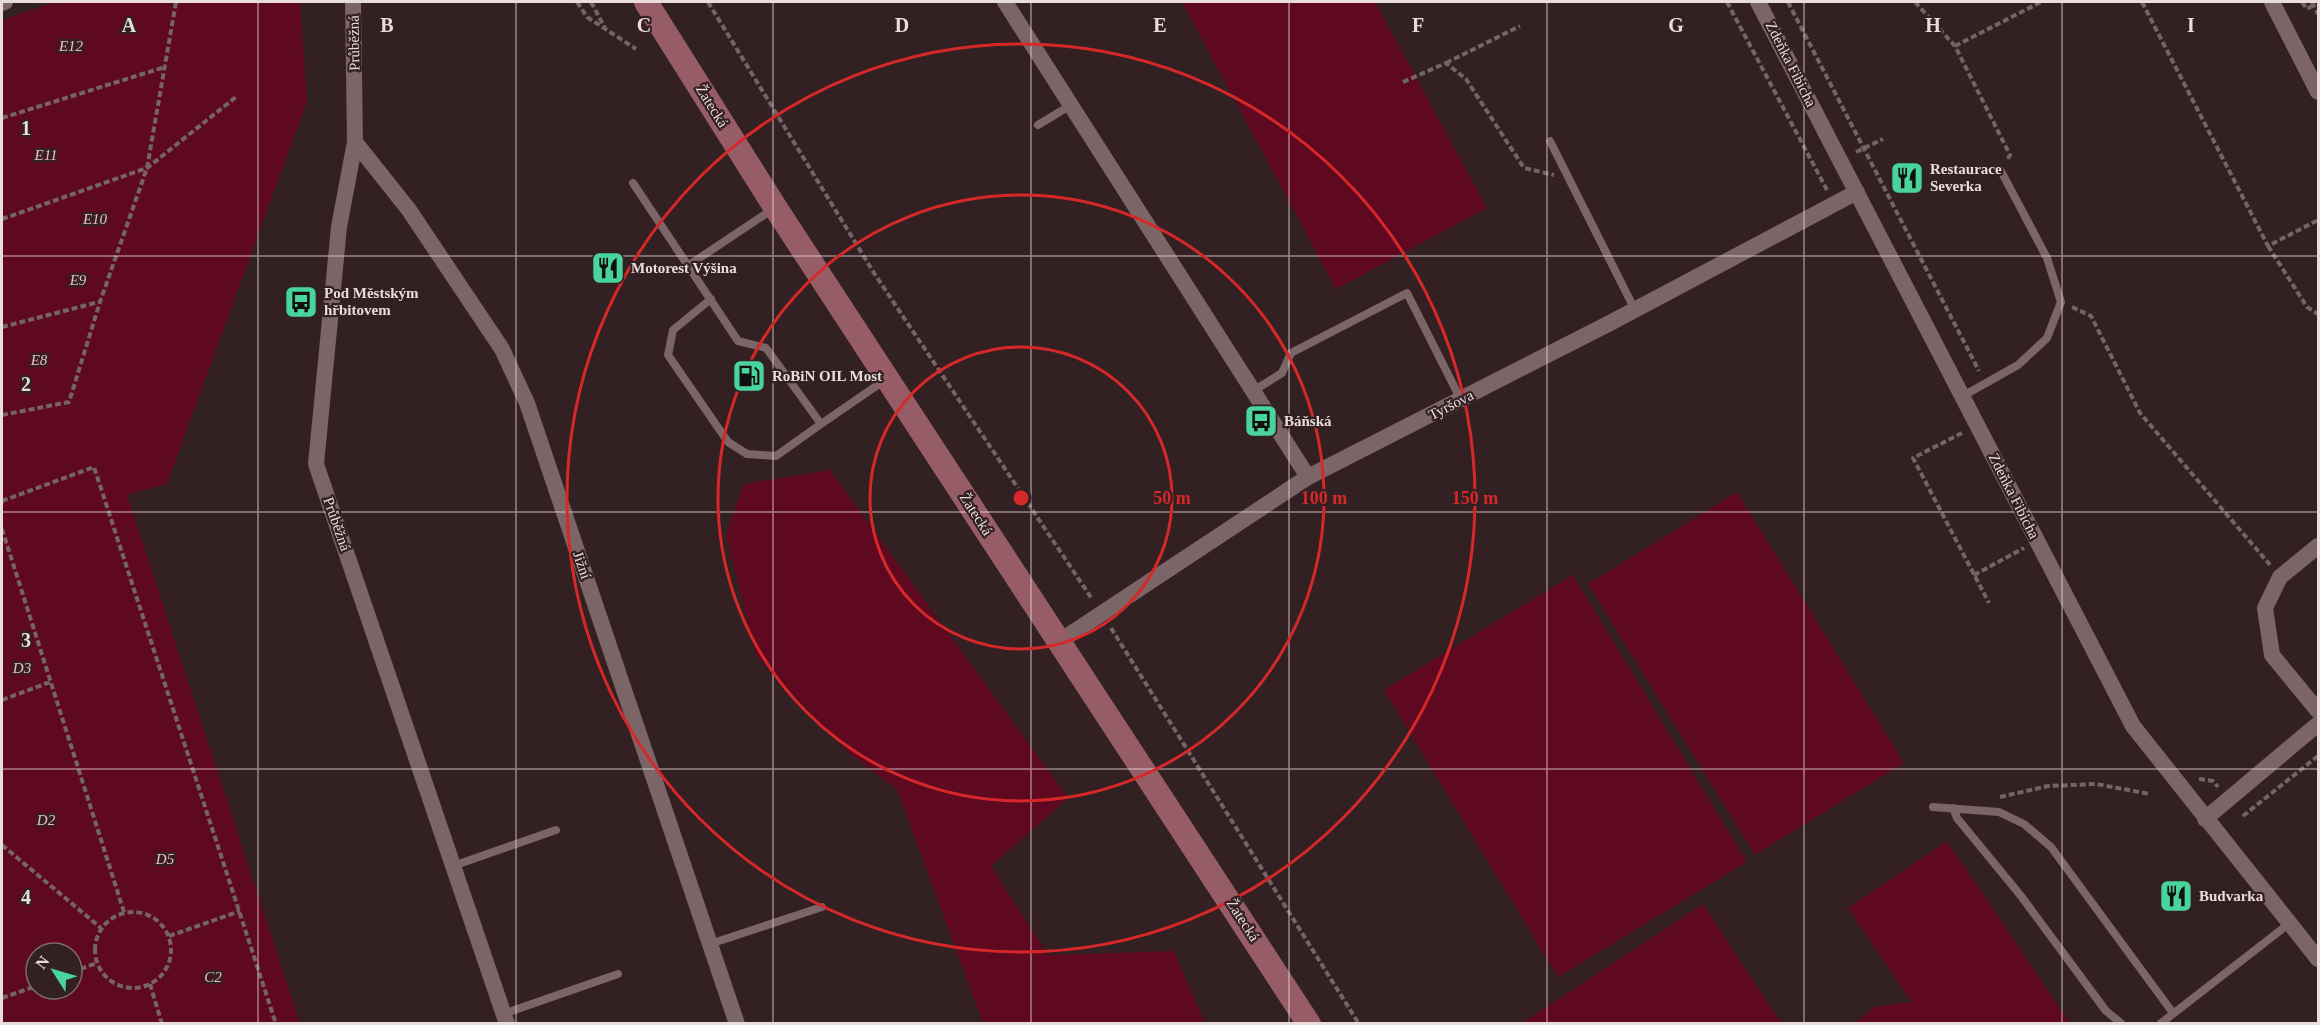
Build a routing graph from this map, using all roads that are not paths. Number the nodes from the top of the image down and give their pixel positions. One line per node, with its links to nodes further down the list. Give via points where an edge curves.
1 (353, 2): 10 (street, Průběžná)
2 (646, 2): 14 (street, Žatecká)
3 (1005, 2): 7 (street)
4 (1758, 2): 13 (street, Zdeňka Fibicha)
5 (2272, 2): 6 (street)
6 (2319, 92)
7 (1071, 105): 8 (lane); 19 (street)
8 (1038, 125)
9 (1550, 141): 17 (lane)
10 (355, 142): 32 (street, Průběžná, via 339,227 316,464); 35 (street, Jižní, via 409,210 502,350 527,403)
11 (2001, 171): 20 (lane, via 2047,258 2061,302 2047,338 2018,365)
12 (633, 183): 15 (lane)
13 (1857, 192): 17 (street, Tyršova); 20 (street, Zdeňka Fibicha)
14 (775, 207): 15 (lane); 18 (street, Žatecká)
15 (688, 266): 16 (lane)
16 (711, 299): 22 (lane, via 738,341 766,348); 22 (lane, via 673,330 668,355 728,442 747,454 776,456)
17 (1635, 310): 21 (street, Tyršova)
18 (888, 378): 22 (lane); 25 (street, Žatecká)
19 (1253, 391): 21 (lane, via 1282,372 1291,352 1407,293); 23 (street)
20 (1963, 396): 30 (street, Zdeňka Fibicha, via 2133,726)
21 (1461, 400): 23 (street, Tyršova)
22 (821, 424)
23 (1308, 477): 25 (street, Tyršova)
24 (2319, 546): 26 (street, via 2280,577 2265,608 2272,655)
25 (1060, 641): 41 (street, Žatecká)
26 (2319, 711)
27 (2319, 724): 30 (street)
28 (1933, 807): 29 (lane)
29 (1953, 808): 38 (lane, via 1999,812 2024,824 2051,847); 42 (lane, via 2106,1011)
30 (2205, 819): 34 (street, Zdeňka Fibicha)
31 (556, 830): 32 (lane)
32 (453, 866): 39 (street, Průběžná)
33 (822, 907): 35 (lane)
34 (2290, 923): 36 (street, Zdeňka Fibicha); 38 (lane)
35 (710, 944): 40 (street, Jižní)
36 (2319, 959)
37 (618, 974): 39 (lane)
38 (2173, 1013): 43 (lane)
39 (505, 1019)
40 (737, 1023)
41 (1310, 1023)
42 (2122, 1023)
43 (2160, 1023)

